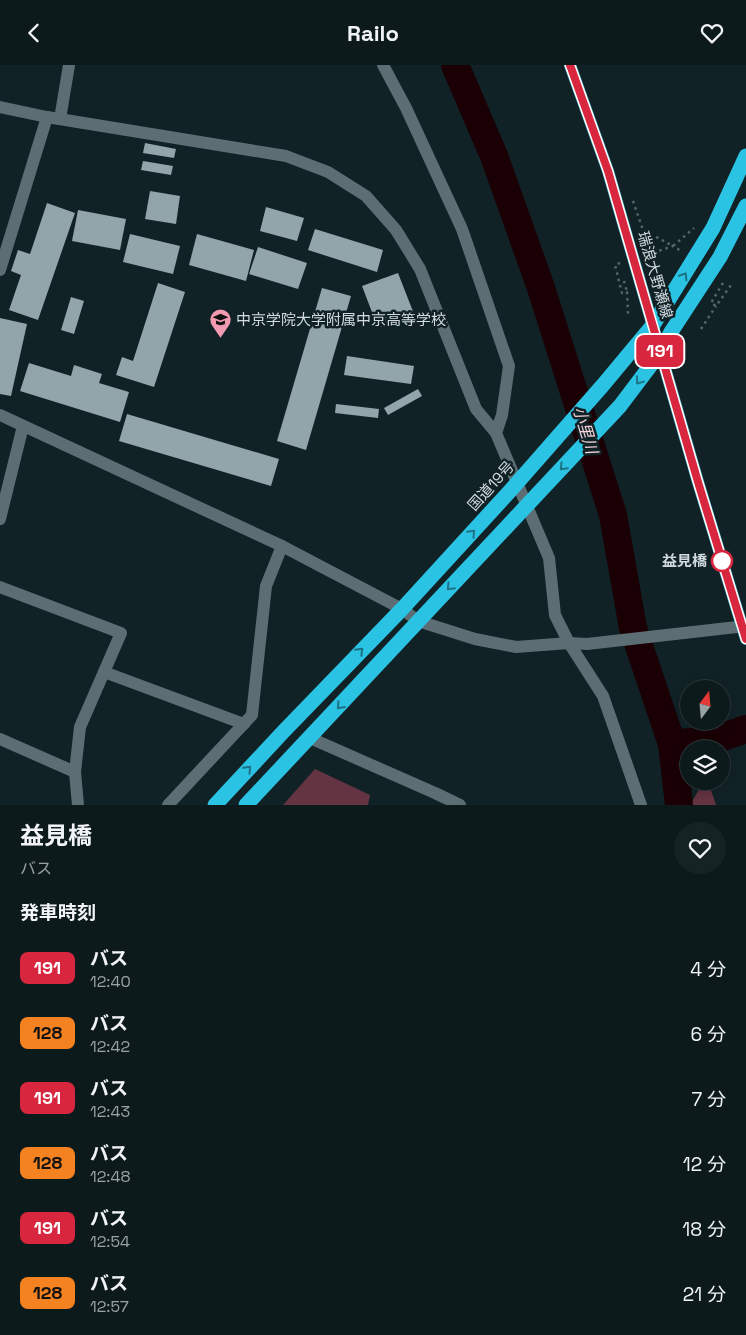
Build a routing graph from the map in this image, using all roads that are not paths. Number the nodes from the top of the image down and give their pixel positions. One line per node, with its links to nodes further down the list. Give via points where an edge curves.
1 (69, 65): 6 (street)
2 (383, 65): 14 (street, via 462,229 508,366 502,415)
3 (570, 65): 10 (main road, 瑞浪大野瀬線, via 608,171)
4 (0, 107): 5 (street)
5 (47, 117): 6 (street); 9 (street)
6 (60, 119): 14 (street, via 286,156 328,173 366,196 396,230 420,269 476,409)
7 (746, 156): 10 (highway, 国道19号, one-way to 7, via 713,228)
8 (746, 206): 11 (highway, via 720,257)
9 (0, 269)
10 (653, 325): 11 (main road, 瑞浪大野瀬線); 18 (highway, 国道19号, one-way to 10, via 510,491)
11 (660, 353): 19 (highway, one-way to 19, via 620,406); 20 (main road, 瑞浪大野瀬線)
12 (0, 415): 13 (street)
13 (23, 426): 15 (street); 16 (street)
14 (496, 433): 22 (street, via 549,558 555,615)
15 (0, 519)
16 (282, 546): 18 (street); 24 (street, via 266,586 252,715)
17 (0, 587): 23 (street, via 121,633)
18 (402, 609): 19 (street); 30 (highway, 国道19号, one-way to 18)
19 (418, 621): 22 (street, via 475,639 516,647); 25 (highway, one-way to 25)
20 (744, 626): 21 (main road, 瑞浪大野瀬線); 22 (street, via 587,644)
21 (746, 639)
22 (569, 643): 33 (street, via 603,696)
23 (104, 672): 24 (street); 27 (street, via 80,727)
24 (244, 724): 29 (street)
25 (310, 738): 31 (highway); 32 (street)
26 (0, 739): 27 (street)
27 (75, 772): 28 (street)
28 (78, 805)
29 (168, 805)
30 (215, 805)
31 (246, 805)
32 (460, 805)
33 (641, 805)

